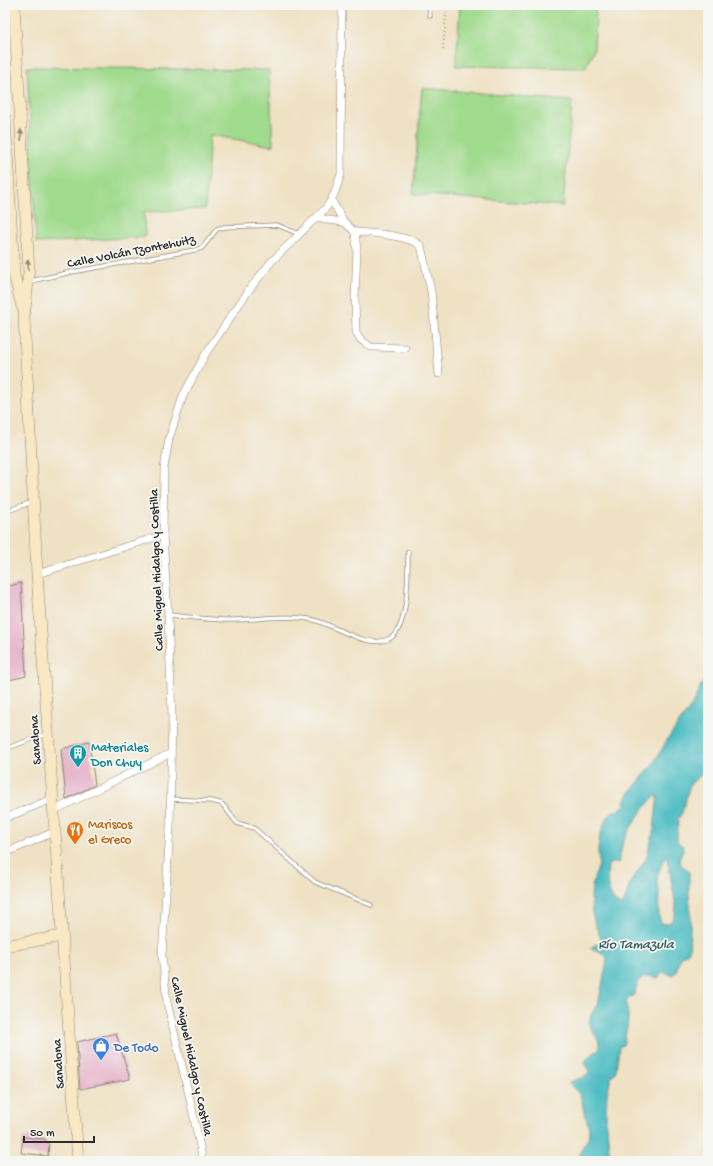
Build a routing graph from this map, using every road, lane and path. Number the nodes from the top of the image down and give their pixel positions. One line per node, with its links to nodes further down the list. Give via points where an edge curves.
1 (14, 5): 8 (main road, one-way to 1)
2 (342, 5): 10 (street, Calle Miguel Hidalgo y Costilla, via 341,174)
3 (429, 5): 5 (lane)
4 (447, 5): 6 (path)
5 (430, 16)
6 (443, 50)
7 (5, 118): 9 (main road)
8 (23, 182): 9 (main road); 15 (main road, one-way to 8)
9 (9, 183): 16 (main road, via 14,274)
10 (332, 201): 11 (street, Calle Miguel Hidalgo y Costilla); 12 (street)
11 (318, 217): 12 (street); 14 (street, Calle Miguel Hidalgo y Costilla)
12 (344, 222): 13 (street)
13 (355, 232): 17 (street, via 356,332 361,340 371,347); 18 (street, via 415,240 421,246 431,291)
14 (299, 234): 15 (lane, Calle Volcán Tzontehuitz, via 277,226 224,227 217,229 202,248 195,250); 21 (street, Calle Miguel Hidalgo y Costilla, via 271,262 233,312 206,353 183,396 169,439 164,468)
15 (28, 282): 16 (main road)
16 (24, 317): 19 (main road, Sanalona)
17 (405, 348)
18 (439, 374)
19 (33, 502): 20 (lane); 23 (main road, Sanalona)
20 (5, 512)
21 (163, 535): 23 (street); 24 (street, Calle Miguel Hidalgo y Costilla)
22 (408, 552): 24 (lane, via 407,586 402,618 397,631 386,640 367,640 328,624 297,618 228,620)
23 (37, 574): 25 (main road, Sanalona)
24 (168, 615): 27 (street, Calle Miguel Hidalgo y Costilla)
25 (47, 734): 26 (lane); 29 (main road, Sanalona)
26 (5, 748)
27 (171, 752): 28 (street, Calle Miguel Hidalgo y Costilla); 29 (street)
28 (171, 799): 33 (lane, via 211,801 223,805 237,822 254,828 315,882); 37 (street, Calle Miguel Hidalgo y Costilla, via 162,955 164,979)
29 (52, 805): 30 (street); 31 (main road, Sanalona)
30 (5, 818)
31 (54, 832): 32 (street); 34 (main road, Sanalona)
32 (5, 853)
33 (371, 905)
34 (62, 936): 35 (main road); 36 (main road, Sanalona)
35 (5, 946)
36 (78, 1161)
37 (203, 1161)

